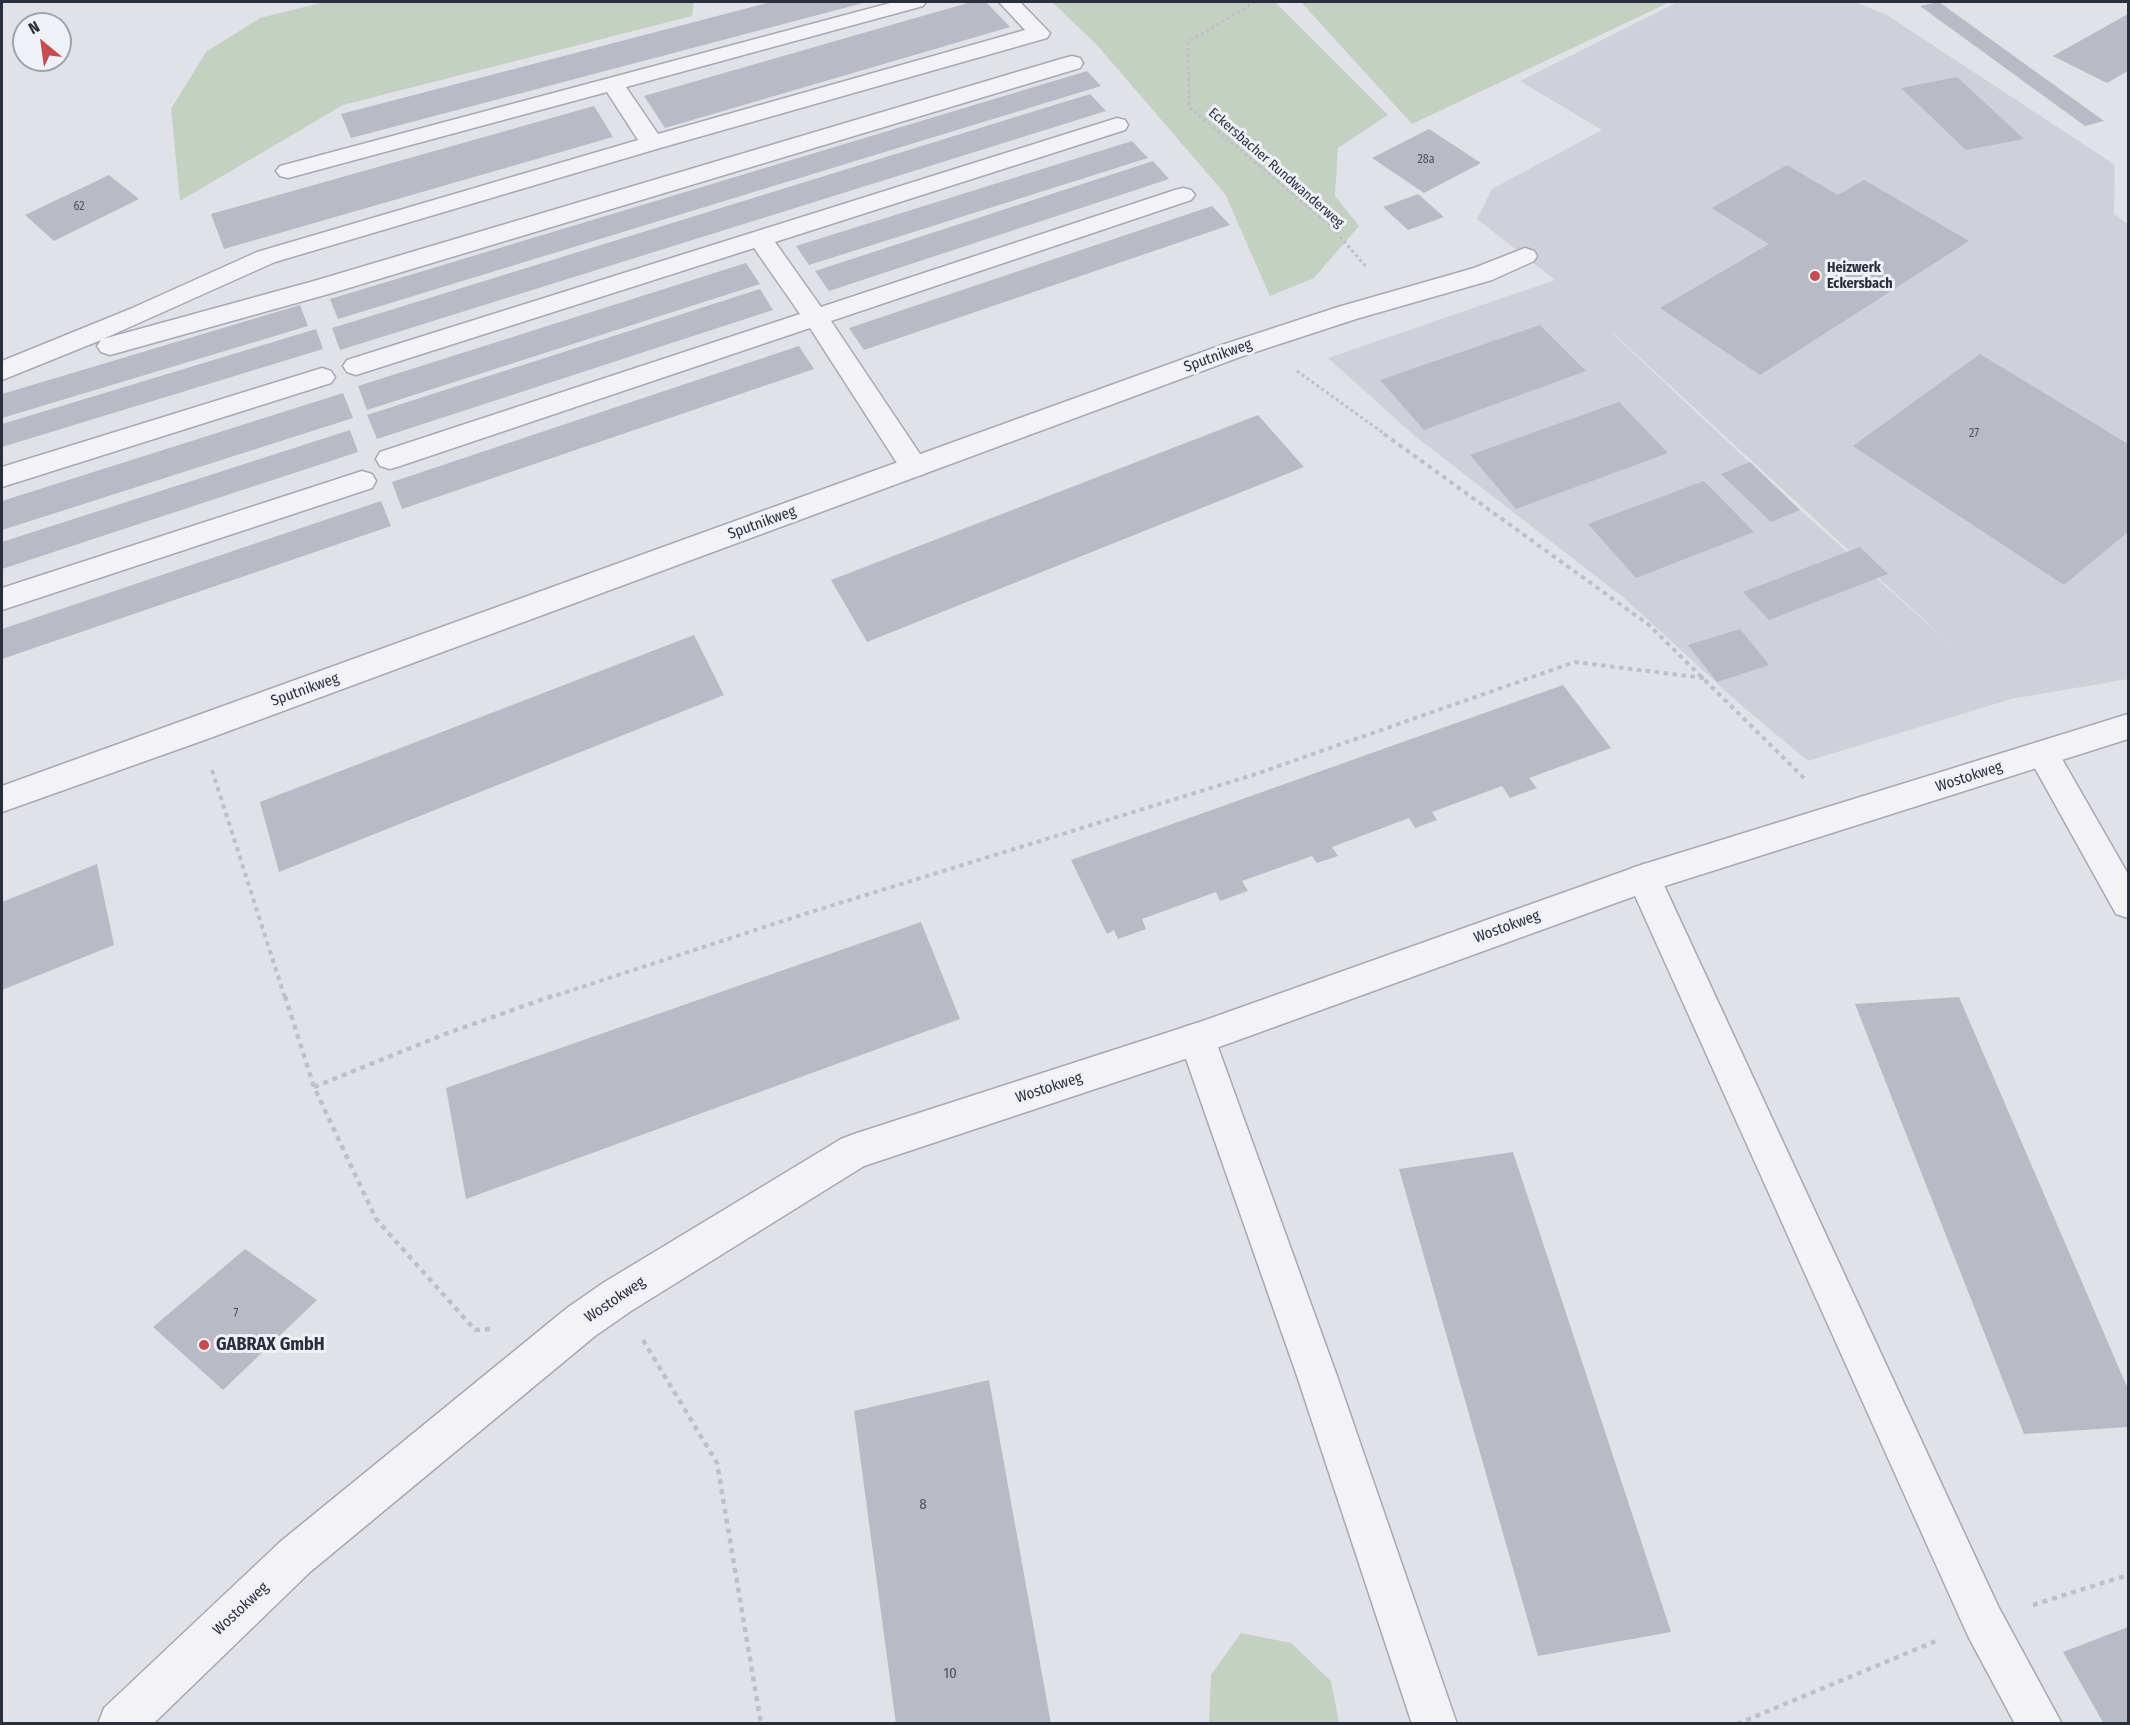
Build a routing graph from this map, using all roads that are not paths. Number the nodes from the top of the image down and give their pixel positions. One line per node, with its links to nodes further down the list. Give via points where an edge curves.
1 (916, 2): 4 (street)
2 (1009, 2): 6 (street, via 1039,33)
3 (1072, 63): 14 (street, via 334,284)
4 (612, 83): 6 (street); 7 (street)
5 (1117, 125): 9 (street)
6 (652, 143): 13 (street, via 266,257)
7 (288, 171)
8 (1183, 195): 11 (street)
9 (759, 237): 11 (street); 12 (street)
10 (1525, 256): 17 (street, Sputnikweg, via 1483,274 1264,340)
11 (816, 318): 16 (street); 17 (street)
12 (356, 366)
13 (2, 371)
14 (2, 377)
15 (321, 377): 18 (street)
16 (390, 459)
17 (914, 467): 23 (street, Sputnikweg)
18 (2, 477)
19 (362, 481): 20 (street)
20 (2, 599)
21 (2128, 726): 22 (street, Wostokweg)
22 (2043, 754): 24 (street, Wostokweg); 25 (street)
23 (2, 799)
24 (1644, 878): 26 (street, Wostokweg); 29 (street, via 1983,1621)
25 (2128, 904)
26 (1197, 1040): 27 (street, Wostokweg, via 854,1152 617,1297 581,1322 295,1557); 28 (street)
27 (120, 1724)
28 (1435, 1724)
29 (2040, 1724)

